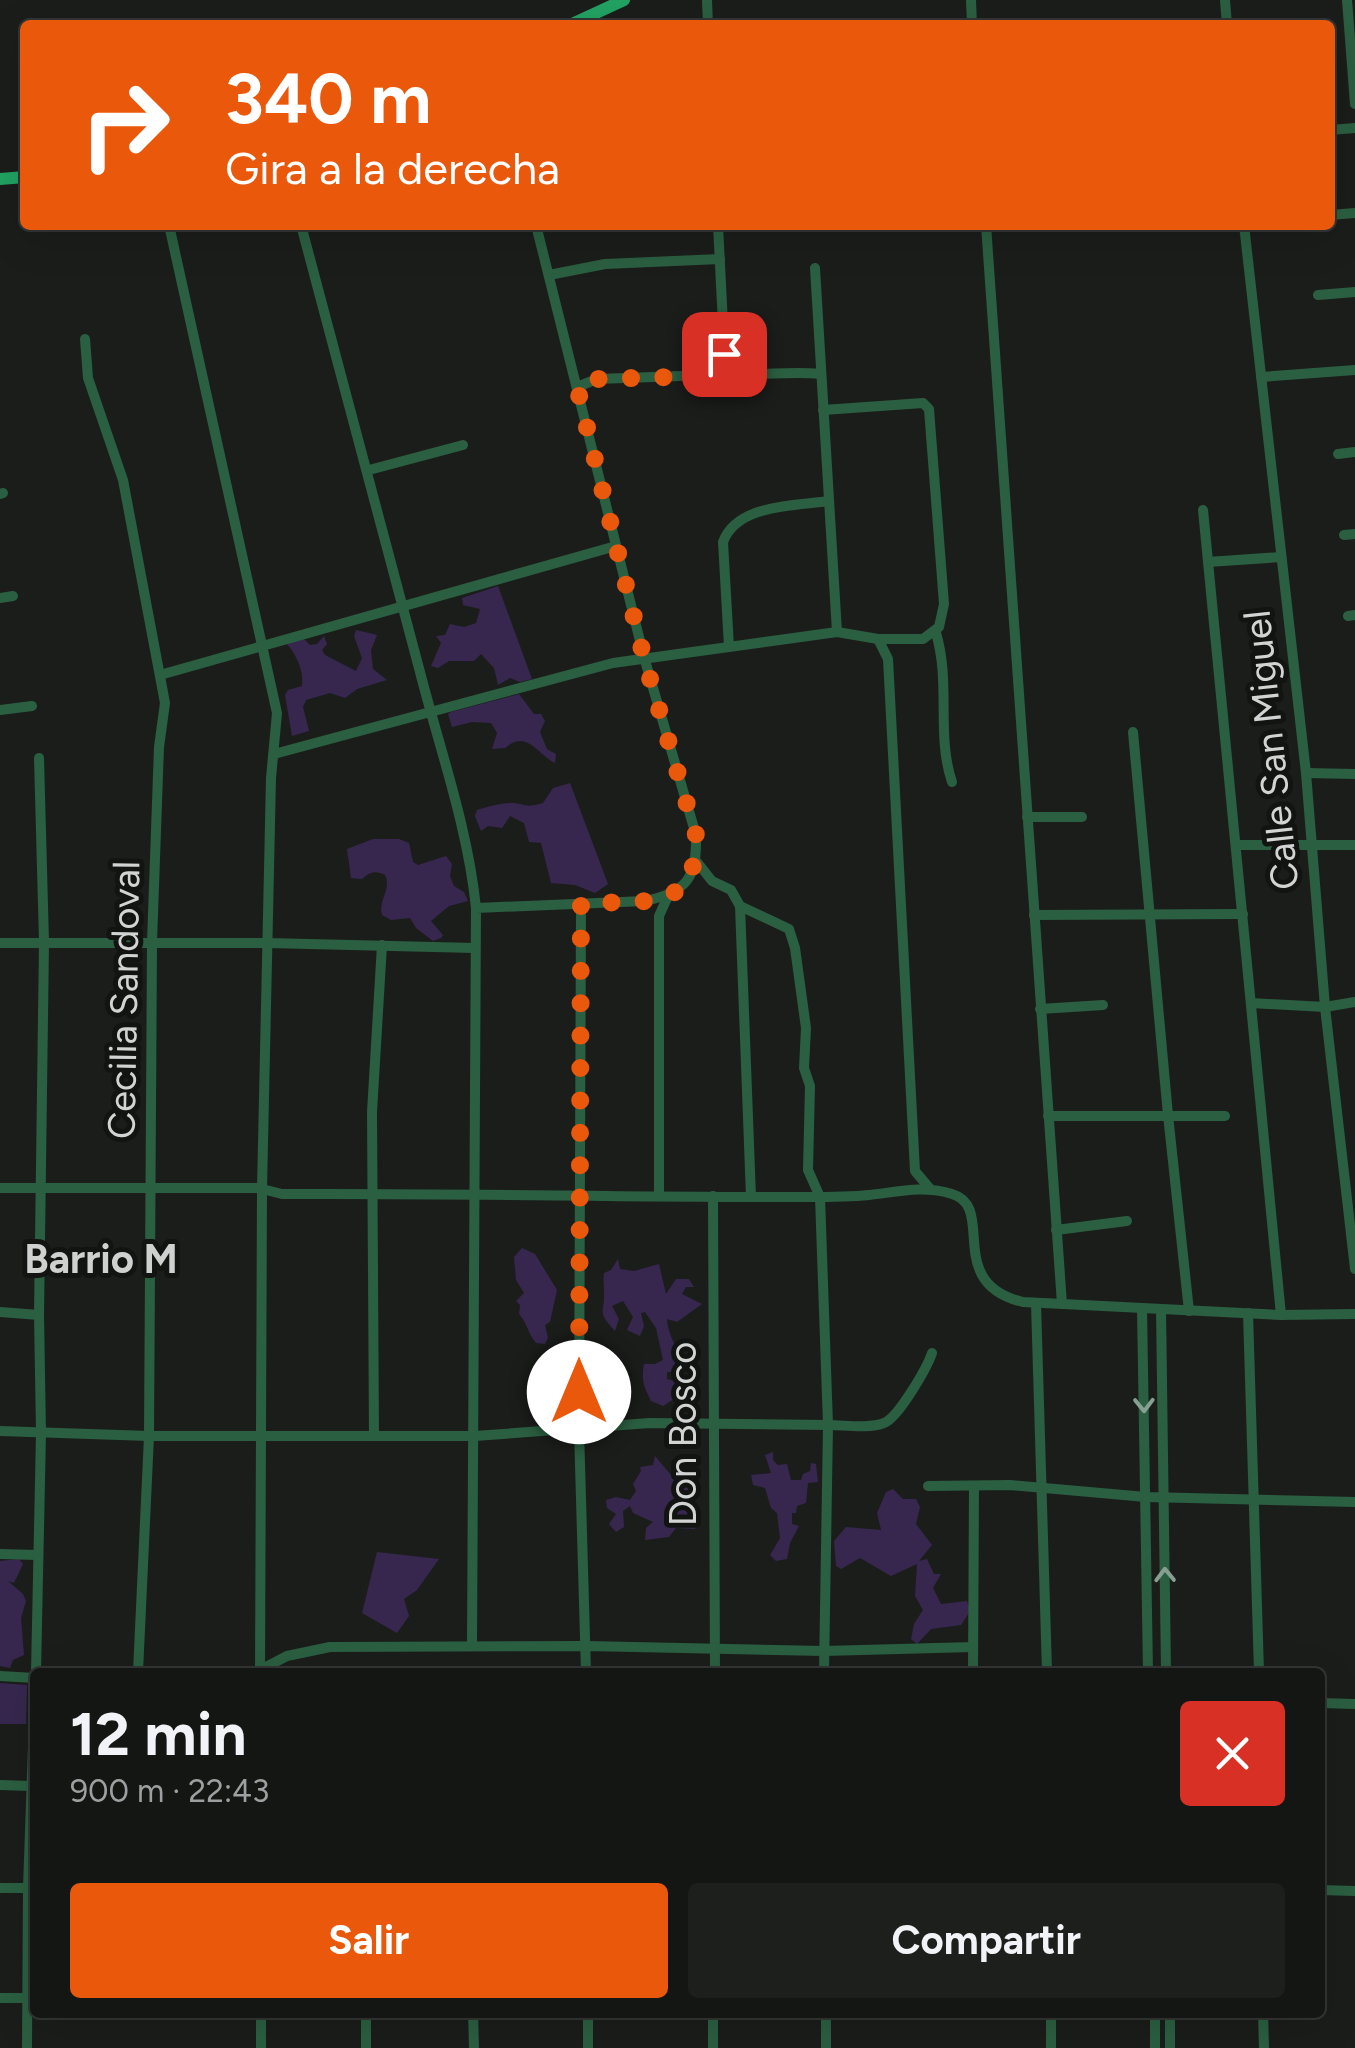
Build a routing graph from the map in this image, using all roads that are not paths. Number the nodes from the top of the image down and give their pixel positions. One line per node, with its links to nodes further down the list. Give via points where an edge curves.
1 (624, 0): 3 (main road)
2 (1347, 0): 4 (street)
3 (581, 20)
4 (1355, 104)
5 (170, 230): 39 (street)
6 (302, 230): 26 (street)
7 (537, 230): 13 (street)
8 (718, 230): 11 (street)
9 (986, 230): 53 (street)
10 (1245, 230): 20 (street, Calle San Miguel)
11 (720, 259): 13 (street, via 604,264); 18 (street, via 725,364)
12 (814, 268): 19 (street)
13 (548, 275): 21 (street)
14 (1355, 292): 15 (street)
15 (1318, 295)
16 (85, 338): 43 (street, Cecilia Sandoval, via 88,378 123,480)
17 (1355, 370): 20 (street)
18 (719, 372): 19 (street); 21 (street, via 597,379)
19 (820, 374): 22 (street)
20 (1261, 377): 30 (street, Calle San Miguel)
21 (577, 387): 29 (street)
22 (823, 410): 27 (street); 36 (street, via 923,402 929,409 944,604)
23 (463, 445): 26 (street)
24 (1355, 452): 25 (street)
25 (1338, 454)
26 (369, 470): 34 (street)
27 (829, 501): 35 (street); 40 (street, via 758,512 727,533)
28 (1203, 510): 31 (street)
29 (616, 546): 34 (street); 41 (street)
30 (1282, 558): 31 (street); 50 (street, Calle San Miguel)
31 (1208, 562): 57 (street)
32 (13, 596): 33 (street)
33 (0, 598)
34 (403, 607): 39 (street); 46 (street)
35 (837, 632): 37 (street); 40 (street)
36 (936, 632): 38 (street); 52 (street)
37 (878, 639): 38 (street); 42 (street)
38 (898, 640): 42 (street)
39 (262, 646): 43 (street); 48 (street, via 277,712)
40 (728, 646): 41 (street)
41 (644, 658): 46 (street); 58 (street, via 696,835)
42 (888, 659): 80 (street)
43 (160, 674): 67 (street, Cecilia Sandoval, via 165,703)
44 (32, 706): 45 (street)
45 (0, 710)
46 (430, 712): 48 (street); 62 (street)
47 (1134, 732): 65 (street)
48 (274, 754): 68 (street)
49 (39, 758): 66 (street)
50 (1306, 773): 51 (street); 55 (street, Calle San Miguel)
51 (1355, 774)
52 (952, 782)
53 (1027, 817): 54 (street); 64 (street)
54 (1082, 817)
55 (1312, 845): 56 (street); 57 (street); 75 (street, Calle San Miguel)
56 (1355, 845)
57 (1236, 846): 63 (street)
58 (697, 862): 59 (street, via 689,881); 61 (street)
59 (668, 896): 60 (street); 90 (street, via 659,916)
60 (581, 904): 62 (street); 89 (street)
61 (740, 906): 92 (street); 93 (street, via 789,929 795,948 810,1086 808,1170)
62 (476, 908): 71 (street)
63 (1242, 914): 65 (street); 73 (street)
64 (1034, 915): 65 (street); 76 (street)
65 (1150, 916): 77 (street)
66 (44, 942): 67 (street); 69 (street); 81 (street)
67 (152, 942): 68 (street); 83 (street, Cecilia Sandoval)
68 (267, 942): 70 (street); 84 (street)
69 (0, 943)
70 (382, 945): 71 (street); 87 (street)
71 (475, 948): 88 (street)
72 (1355, 1002): 75 (street)
73 (1251, 1003): 75 (street); 106 (street)
74 (1104, 1005): 76 (street)
75 (1324, 1007): 96 (street, Calle San Miguel)
76 (1040, 1009): 78 (street)
77 (1168, 1115): 78 (street); 79 (street); 101 (street)
78 (1048, 1116): 95 (street)
79 (1225, 1116)
80 (916, 1171): 85 (street); 86 (street)
81 (41, 1186): 82 (street); 83 (street); 105 (street)
82 (0, 1188)
83 (152, 1188): 84 (street); 113 (street, Cecilia Sandoval)
84 (262, 1189): 87 (street); 114 (street)
85 (897, 1190): 86 (street); 93 (street)
86 (931, 1190): 97 (street, via 960,1196 970,1208 977,1267 993,1292)
87 (372, 1194): 88 (street); 115 (street)
88 (474, 1194): 89 (street); 116 (street)
89 (578, 1195): 90 (street); 110 (street)
90 (659, 1196): 91 (street)
91 (713, 1196): 92 (street); 108 (street, Don Bosco)
92 (750, 1197): 93 (street)
93 (820, 1197): 109 (street)
94 (1127, 1221): 95 (street)
95 (1056, 1230): 98 (street)
96 (1355, 1269)
97 (1036, 1303): 98 (street); 119 (street)
98 (1062, 1304): 99 (street)
99 (1142, 1308): 100 (street); 120 (street, one-way to 120)
100 (1161, 1309): 101 (street); 121 (street)
101 (1190, 1311): 103 (street)
102 (0, 1312): 105 (street)
103 (1248, 1313): 106 (street); 122 (street)
104 (1355, 1314): 106 (street)
105 (39, 1315): 112 (street)
106 (1282, 1315)
107 (932, 1353): 109 (street, via 889,1422)
108 (713, 1423): 109 (street); 110 (street); 129 (street, Don Bosco)
109 (828, 1425): 130 (street)
110 (579, 1430): 116 (street); 127 (street)
111 (0, 1431): 112 (street)
112 (41, 1433): 113 (street); 125 (street)
113 (149, 1436): 114 (street); 132 (street, Cecilia Sandoval)
114 (260, 1436): 115 (street); 133 (street)
115 (374, 1436): 116 (street)
116 (475, 1436): 126 (street)
117 (928, 1486): 118 (street)
118 (974, 1486): 119 (street); 128 (street)
119 (1042, 1490): 120 (street); 139 (street)
120 (1146, 1498): 121 (street); 140 (street)
121 (1164, 1498): 122 (street); 141 (street, one-way to 121)
122 (1256, 1502): 123 (street); 142 (street)
123 (1355, 1502)
124 (0, 1554): 125 (street)
125 (38, 1554): 131 (street)
126 (472, 1646): 127 (street); 134 (street, via 330,1647 286,1656)
127 (587, 1646): 129 (street); 135 (street)
128 (972, 1647): 130 (street); 138 (street)
129 (715, 1650): 130 (street); 136 (street, Don Bosco)
130 (824, 1651): 137 (street)
131 (35, 1668)
132 (138, 1668)
133 (259, 1668)
134 (266, 1668)
135 (586, 1668)
136 (715, 1668)
137 (824, 1668)
138 (973, 1668)
139 (1047, 1668)
140 (1148, 1668)
141 (1166, 1668)
142 (1258, 1668)
143 (30, 1675): 144 (street)
144 (0, 1676)
145 (1325, 1702): 146 (street)
146 (1355, 1704)
147 (0, 1785): 148 (street)
148 (30, 1786)
149 (30, 1820): 151 (street)
150 (0, 1888): 151 (street)
151 (28, 1888): 155 (street)
152 (1325, 1890): 153 (street)
153 (1355, 1891)
154 (0, 1998): 155 (street)
155 (28, 1998): 166 (street)
156 (260, 2018): 167 (street)
157 (366, 2018): 168 (street)
158 (474, 2018): 169 (street)
159 (588, 2018): 170 (street)
160 (713, 2018): 171 (street)
161 (826, 2018): 172 (street)
162 (1052, 2018): 173 (street)
163 (1155, 2018): 174 (street)
164 (1170, 2018): 175 (street)
165 (1263, 2018): 176 (street)
166 (27, 2048)
167 (260, 2048)
168 (366, 2048)
169 (474, 2048)
170 (588, 2048)
171 (713, 2048)
172 (826, 2048)
173 (1051, 2048)
174 (1156, 2048)
175 (1170, 2048)
176 (1264, 2048)

